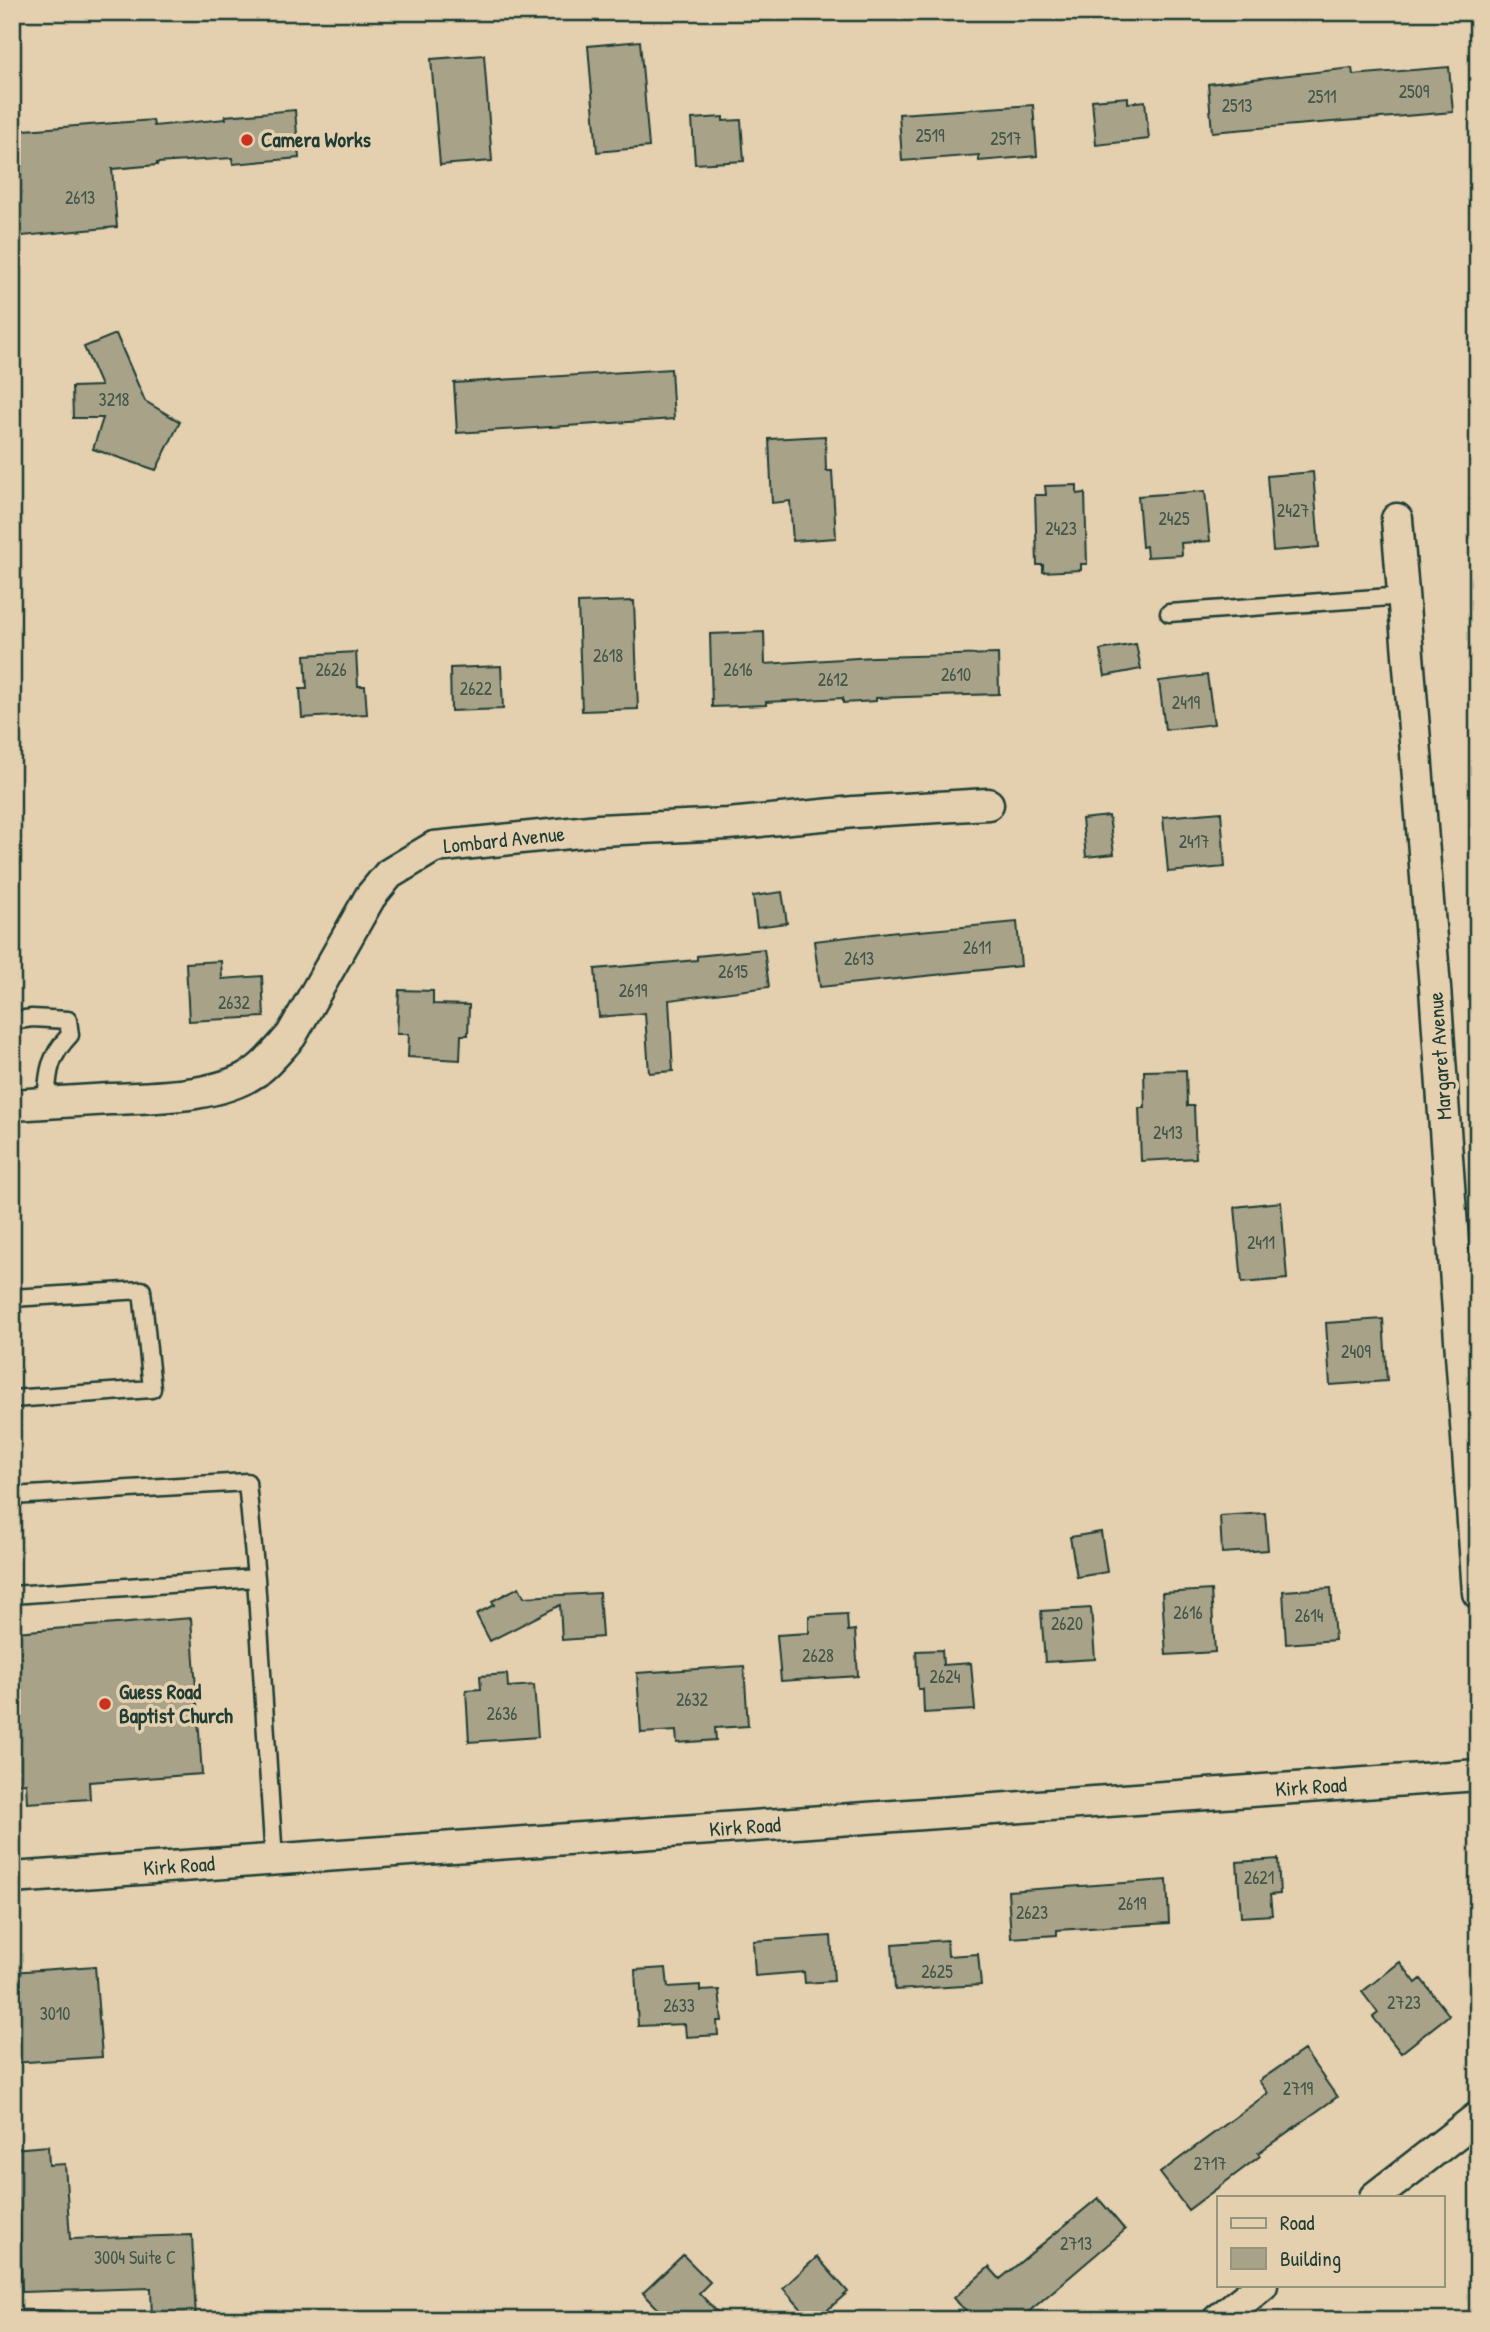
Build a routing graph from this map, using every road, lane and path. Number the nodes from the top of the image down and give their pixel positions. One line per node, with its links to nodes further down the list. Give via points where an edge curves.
1 (1397, 519): 2 (street, Margaret Avenue)
2 (1404, 596): 3 (lane); 12 (street, Margaret Avenue)
3 (1169, 613)
4 (988, 804): 6 (street, Lombard Avenue, via 599,830 434,847 389,874 370,897 291,1036 256,1072 211,1091)
5 (12, 1021): 6 (lane, via 68,1020 70,1035 58,1047 48,1069)
6 (46, 1103): 7 (street, Lombard Avenue)
7 (12, 1105)
8 (12, 1298): 9 (lane, via 142,1290 152,1389)
9 (12, 1399)
10 (12, 1496): 11 (lane, via 247,1482)
11 (256, 1578): 13 (lane); 15 (lane)
12 (1478, 1593)
13 (12, 1595)
14 (1478, 1775): 15 (street, Kirk Road)
15 (274, 1860): 16 (street, Kirk Road)
16 (12, 1878)
17 (1478, 2117): 18 (street)
18 (1376, 2196)
19 (1261, 2286): 22 (street)
20 (12, 2319): 21 (lane)
21 (60, 2320)
22 (1218, 2320)

